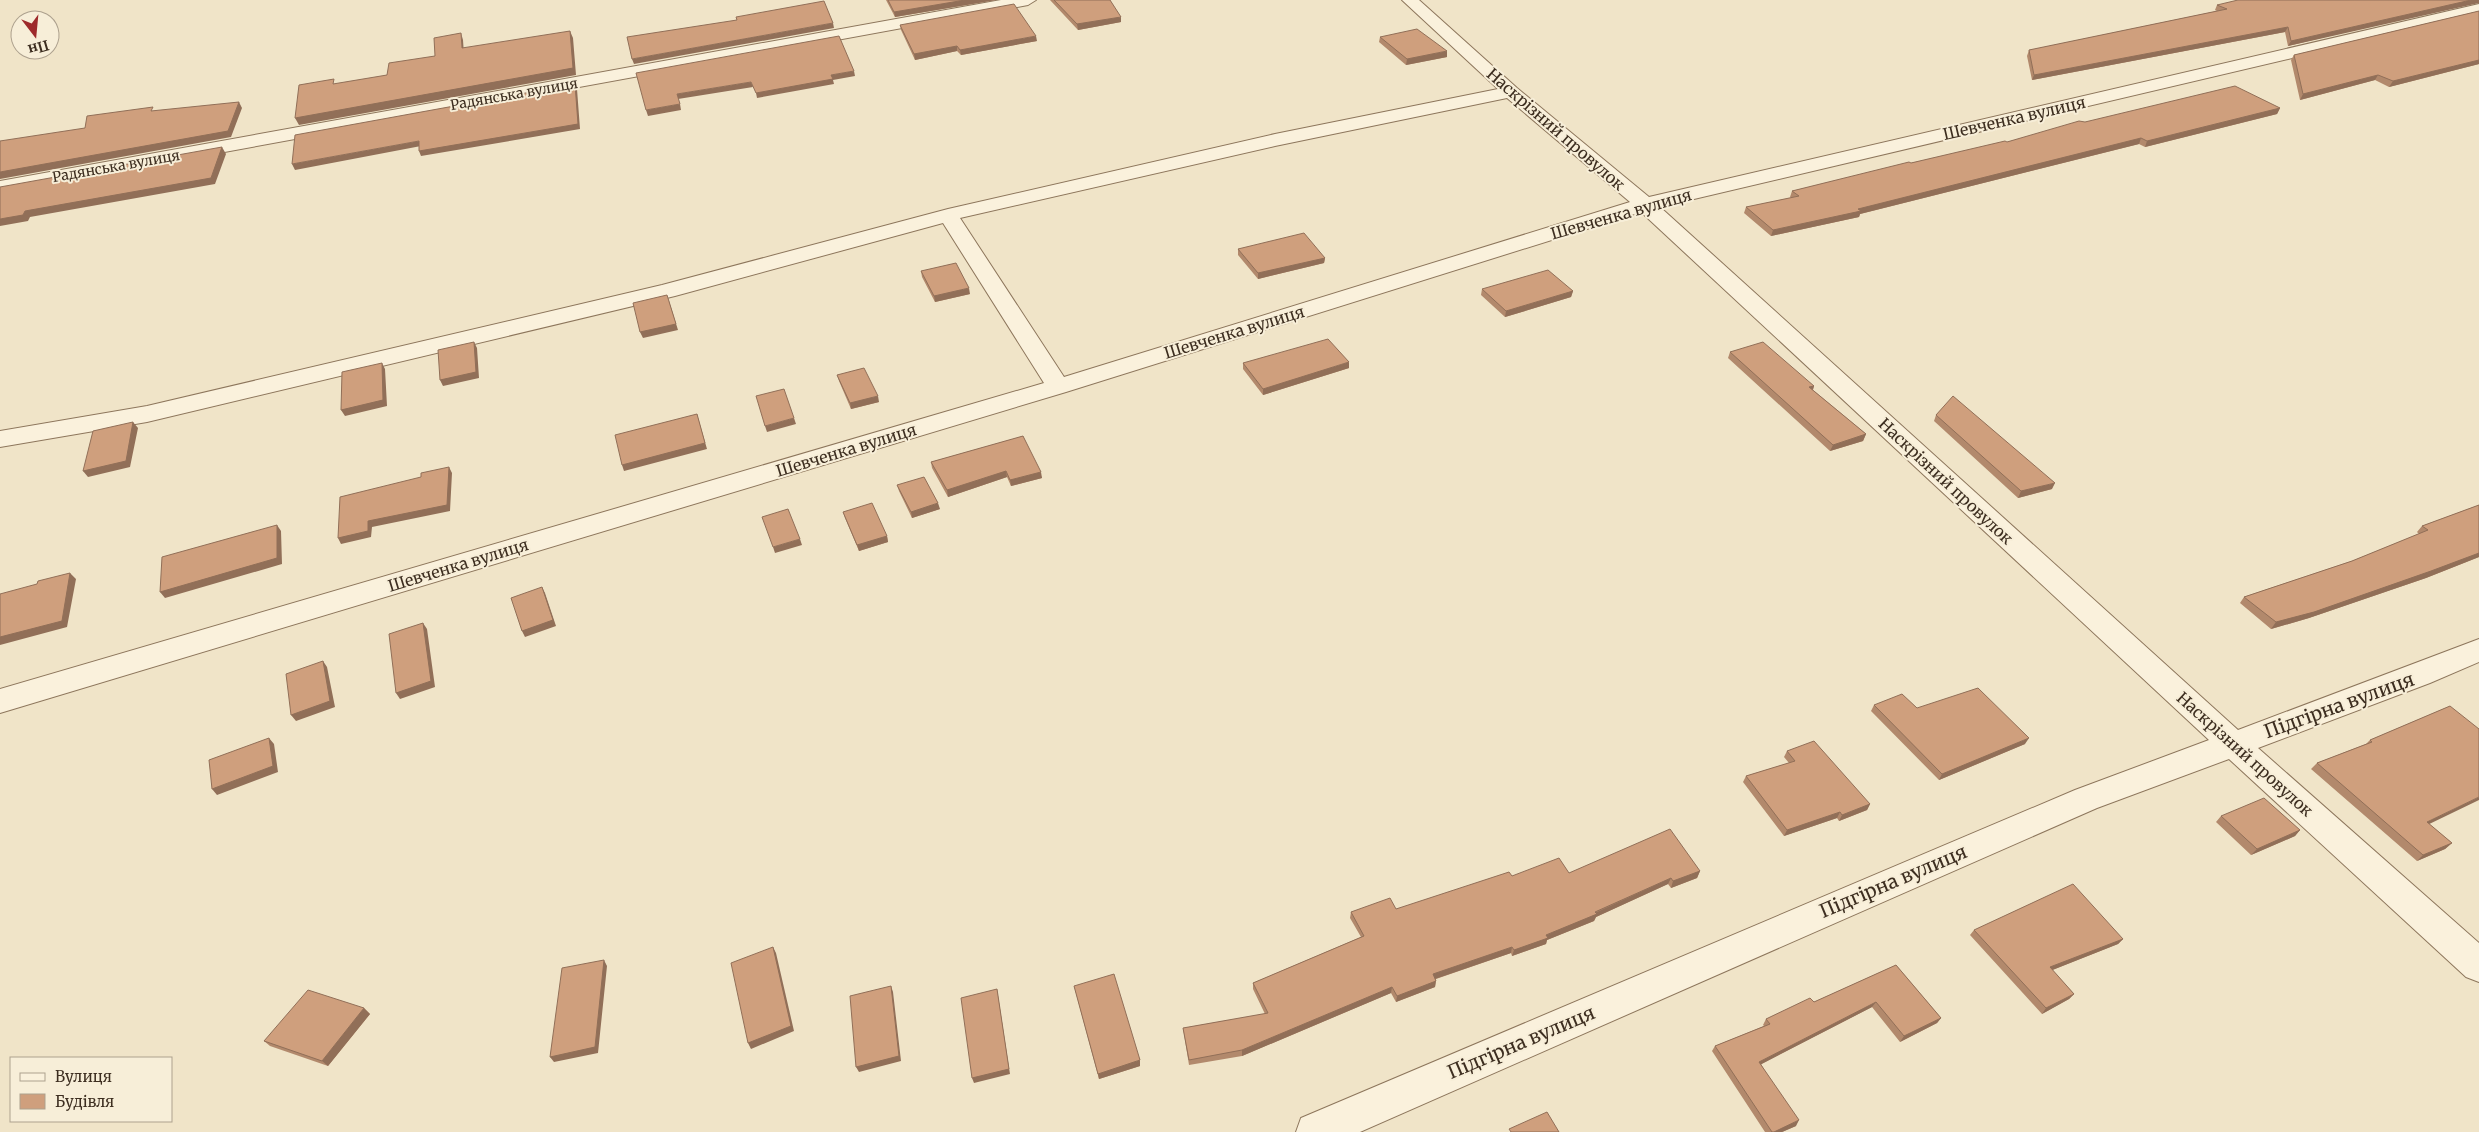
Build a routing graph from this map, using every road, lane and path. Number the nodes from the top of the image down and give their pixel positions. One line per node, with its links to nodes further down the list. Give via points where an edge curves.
1 (1028, 0): 5 (street, Радянська вулиця)
2 (1410, 0): 4 (street, Наскрізний провулок)
3 (2479, 9): 6 (street, Шевченка вулиця)
4 (1511, 92): 6 (street, Наскрізний провулок); 7 (street, via 1275,140)
5 (0, 187)
6 (1645, 204): 8 (street, Шевченка вулиця); 12 (street, Наскрізний провулок)
7 (948, 215): 8 (street); 9 (street, via 667,292 148,414)
8 (1058, 387): 11 (street, Шевченка вулиця)
9 (0, 439)
10 (2479, 650): 12 (street, Підгірна вулиця)
11 (0, 701)
12 (2233, 744): 13 (street, Наскрізний провулок); 14 (street, Підгірна вулиця, via 2086,799)
13 (2479, 966)
14 (1315, 1132)

